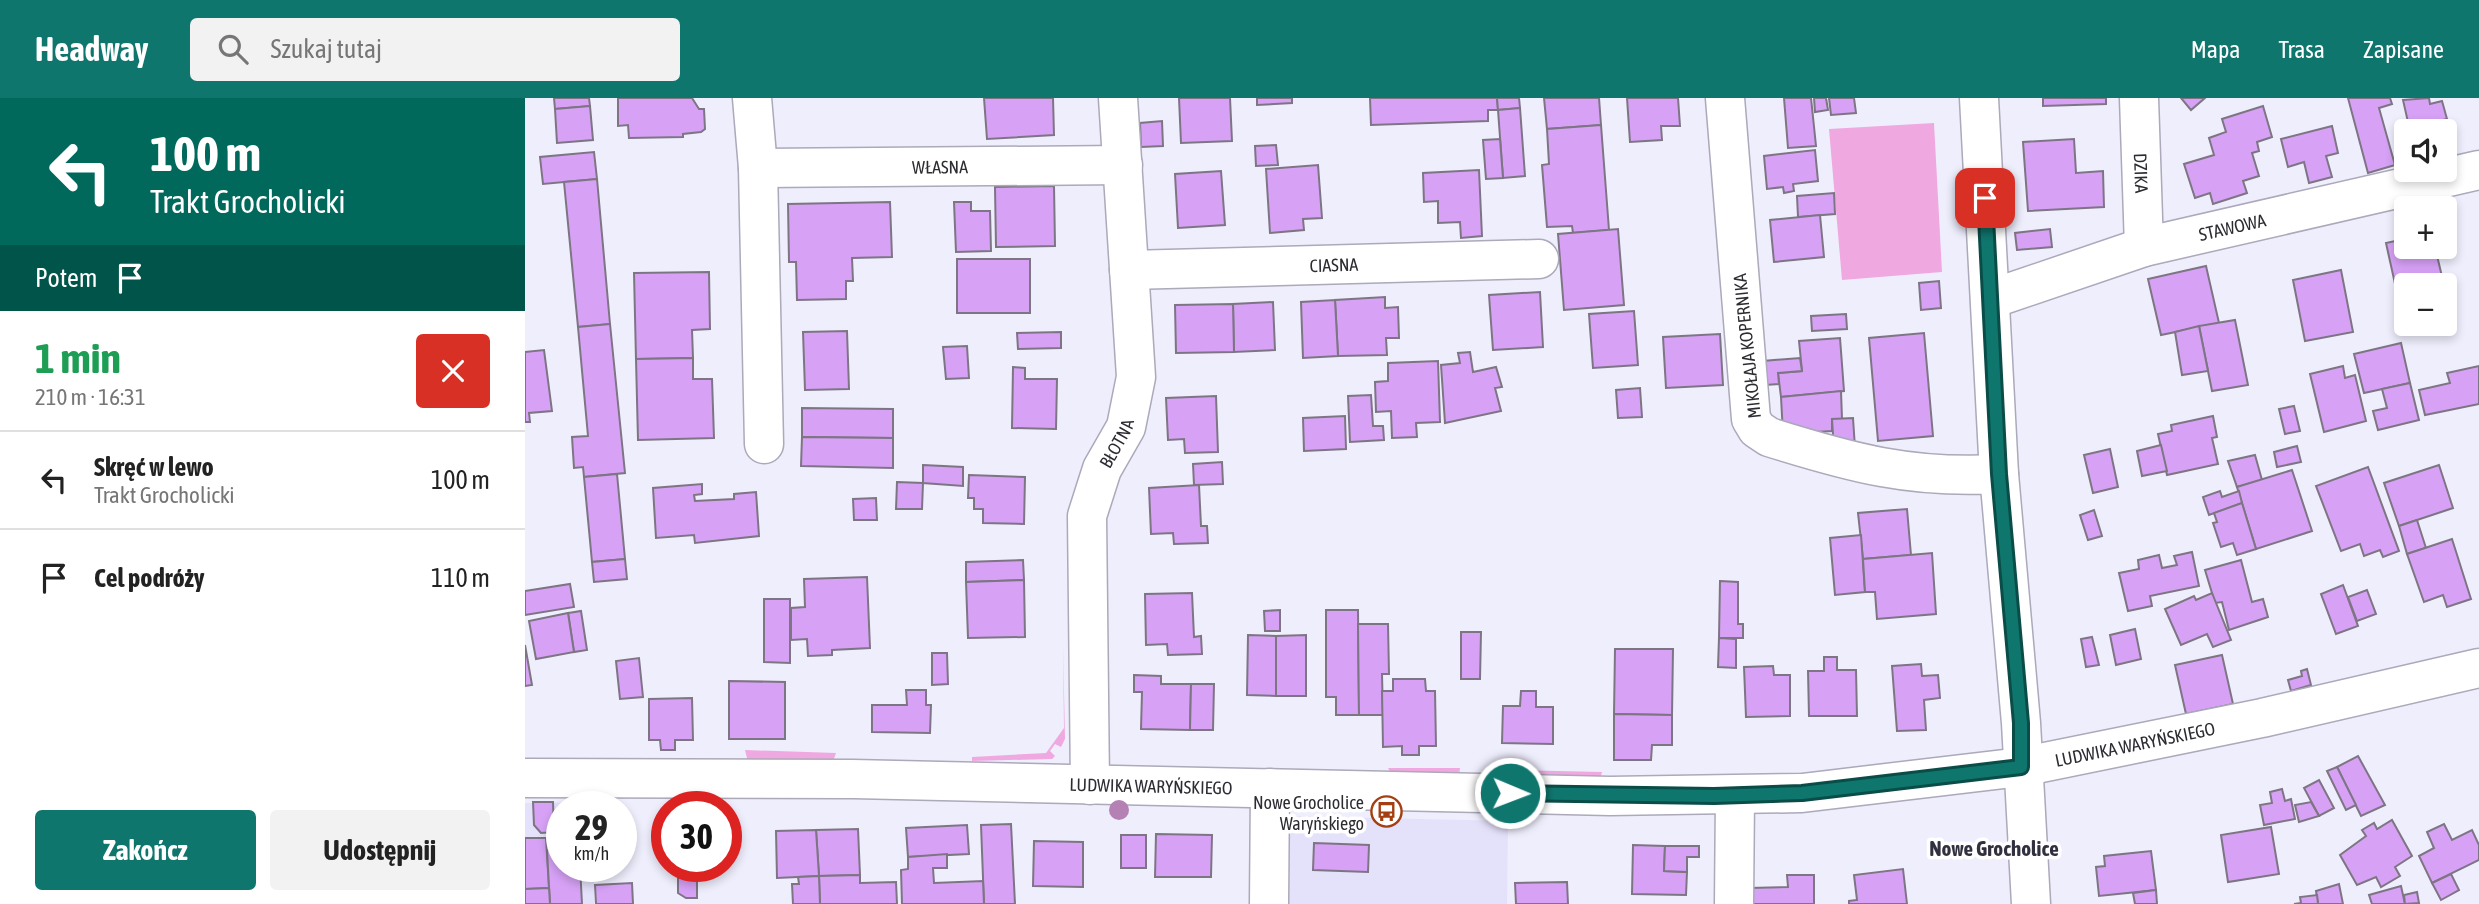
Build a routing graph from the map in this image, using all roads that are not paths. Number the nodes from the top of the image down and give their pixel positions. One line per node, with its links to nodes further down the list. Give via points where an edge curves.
1 (752, 98): 7 (street)
2 (1118, 98): 6 (street, BŁOTNA)
3 (1725, 98): 14 (street, MIKOŁAJA KOPERNIKA, via 1751,419 1757,429 1769,437 1870,467 1950,477)
4 (1979, 98): 12 (street)
5 (2139, 98): 9 (street, DZIKA)
6 (1123, 165): 7 (street, WŁASNA); 11 (street, BŁOTNA)
7 (758, 168): 13 (street)
8 (2479, 170): 9 (street, STAWOWA)
9 (2144, 247): 12 (street, STAWOWA)
10 (1539, 259): 11 (street, CIASNA)
11 (1129, 270): 18 (street, BŁOTNA, via 1136,377 1126,427 1102,468 1087,516)
12 (1991, 299): 14 (street)
13 (764, 444)
14 (1999, 474): 16 (street)
15 (2479, 668): 16 (street, LUDWIKA WARYŃSKIEGO)
16 (2021, 767): 20 (street, LUDWIKA WARYŃSKIEGO, via 1828,791); 23 (street)
17 (525, 778): 18 (street, LUDWIKA WARYŃSKIEGO)
18 (1090, 785): 19 (street, LUDWIKA WARYŃSKIEGO)
19 (1270, 788): 20 (street, LUDWIKA WARYŃSKIEGO); 21 (street)
20 (1735, 796): 22 (street)
21 (1269, 904)
22 (1734, 904)
23 (2031, 904)

